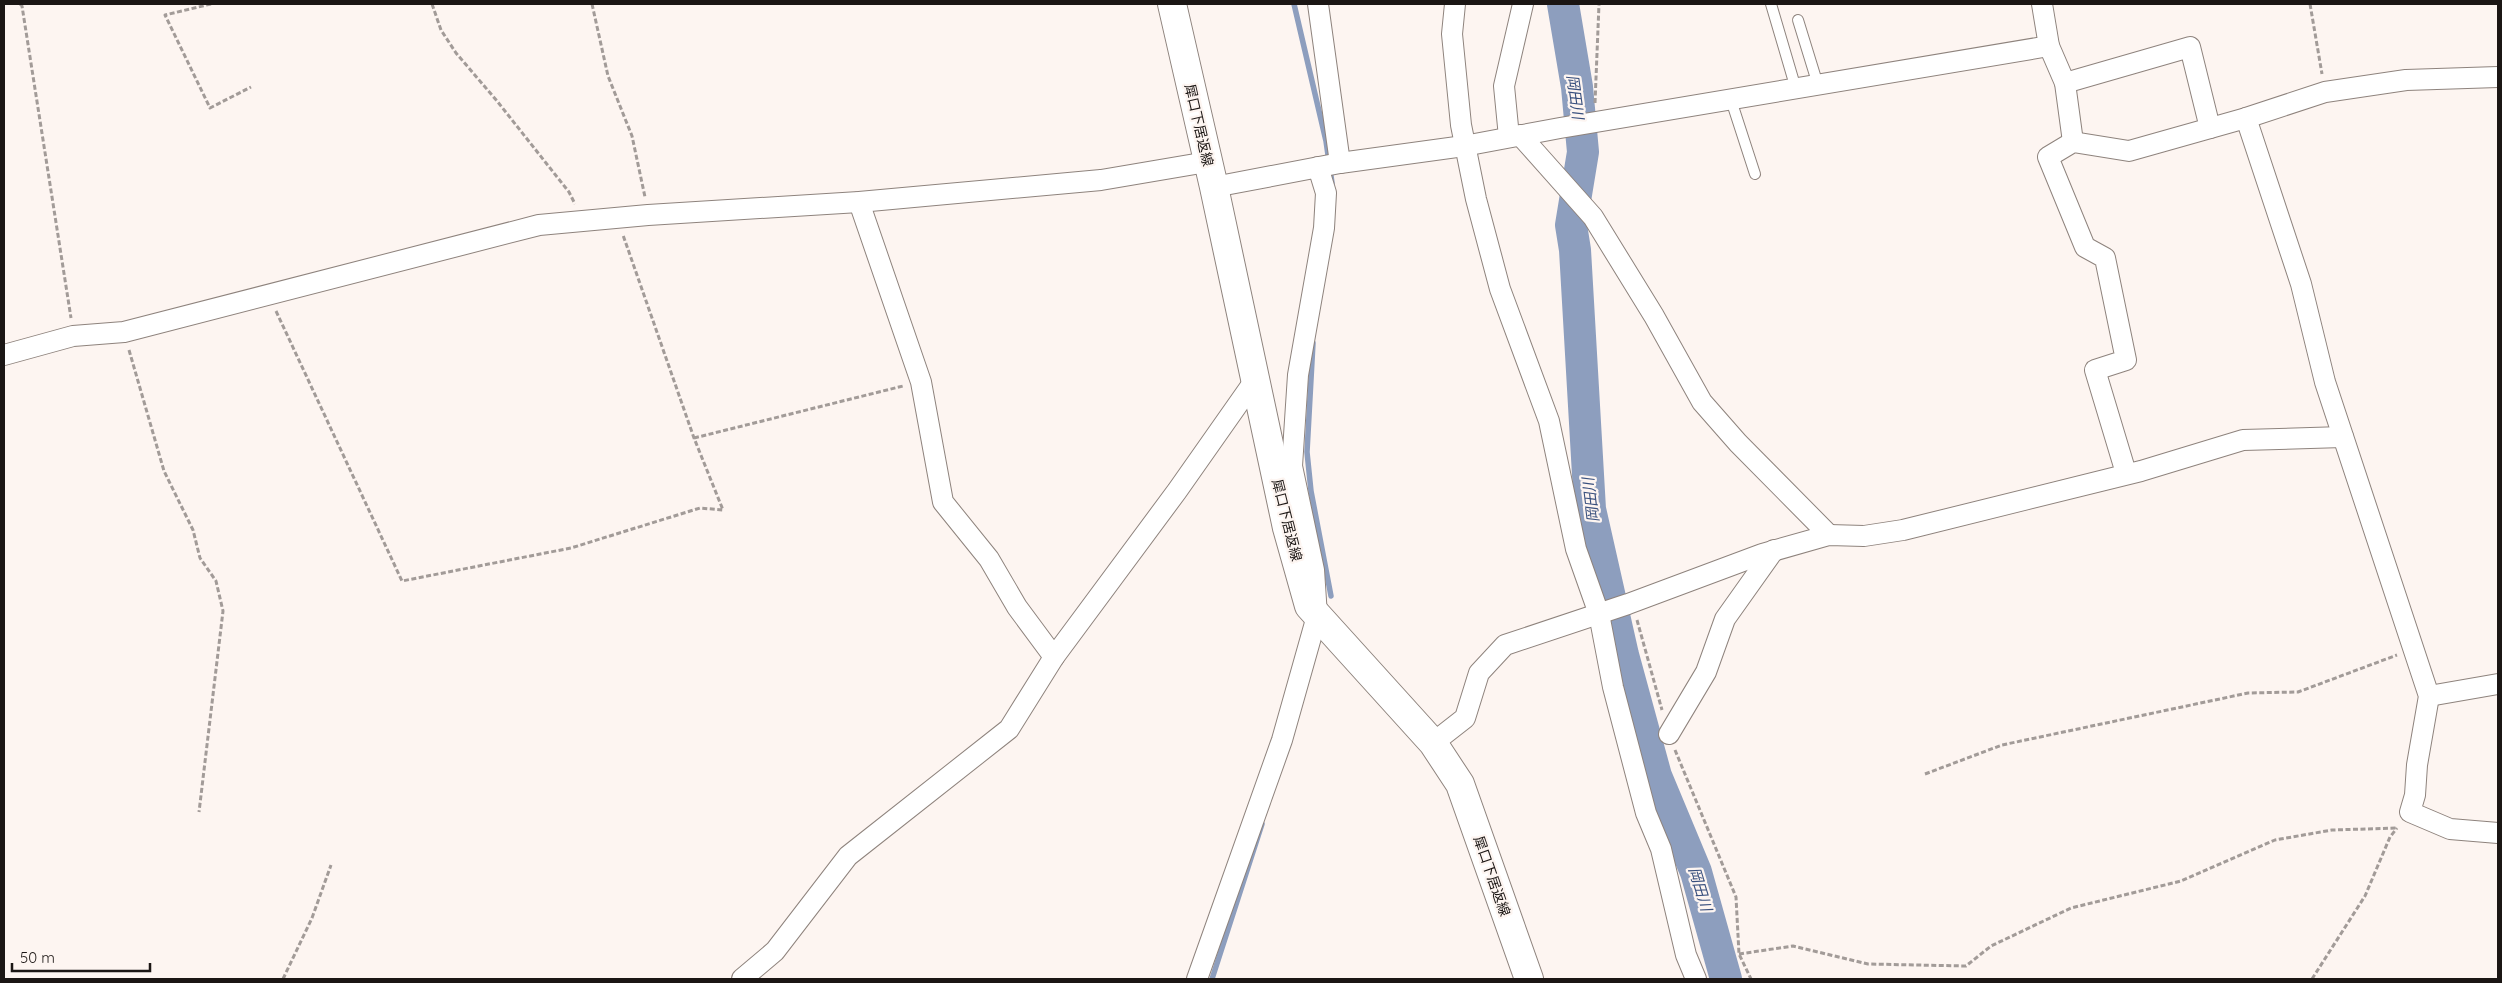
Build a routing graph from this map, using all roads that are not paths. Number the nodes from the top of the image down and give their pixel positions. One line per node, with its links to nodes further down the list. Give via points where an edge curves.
1 (1172, 4): 22 (main road, 犀口下居返線)
2 (1318, 4): 19 (street)
3 (1455, 4): 18 (street, via 1452,34)
4 (1522, 4): 16 (street, via 1504,86)
5 (1771, 4): 12 (lane)
6 (2042, 4): 8 (street)
7 (1798, 20): 11 (lane)
8 (2049, 46): 10 (street); 11 (street)
9 (2498, 77): 14 (street, via 2406,80 2325,92)
10 (2065, 83): 15 (street, via 2190,47); 17 (street)
11 (1818, 85): 12 (street)
12 (1796, 89): 13 (street)
13 (1731, 100): 16 (street); 21 (lane)
14 (2246, 118): 15 (street); 26 (street, via 2301,284 2325,382)
15 (2210, 128): 17 (street, via 2129,151)
16 (1515, 136): 18 (street); 28 (street, via 1560,178 1593,217 1702,402)
17 (2073, 142): 27 (street, via 2048,157 2085,246 2105,258 2126,360 2095,370)
18 (1464, 146): 19 (street); 30 (street, via 1500,290 1549,421 1576,549)
19 (1340, 163): 20 (street)
20 (1318, 167): 22 (street); 31 (street, via 1326,193 1324,228 1298,374 1292,466 1314,570)
21 (1755, 174)
22 (1210, 175): 23 (street, via 1101,180); 25 (main road, 犀口下居返線)
23 (859, 202): 24 (street, via 648,215 539,226 124,332 73,336); 32 (street, via 921,382 943,502 989,559 1017,607)
24 (4, 355)
25 (1255, 380): 31 (main road, 犀口下居返線, via 1287,528 1309,606); 32 (street)
26 (2344, 437): 27 (street, via 2243,440); 34 (street)
27 (2126, 473): 28 (street, via 1903,530 1864,536)
28 (1829, 535): 29 (street)
29 (1774, 550): 30 (street); 35 (street, via 1726,619 1706,672)
30 (1599, 614): 36 (street, via 1505,645 1479,673 1465,718); 43 (street, via 1613,687 1646,813 1661,849 1686,955)
31 (1317, 616): 36 (main road, 犀口下居返線); 41 (street, via 1282,740)
32 (1054, 657): 38 (street, via 1009,729 848,856)
33 (2498, 684): 34 (street)
34 (2429, 696): 37 (street, via 2415,795 2404,820 2450,829)
35 (1669, 734)
36 (1434, 743): 42 (main road, 犀口下居返線, via 1460,784)
37 (2498, 833)
38 (774, 951): 39 (street); 40 (street)
39 (742, 979)
40 (767, 979)
41 (1197, 979)
42 (1529, 979)
43 (1696, 979)

